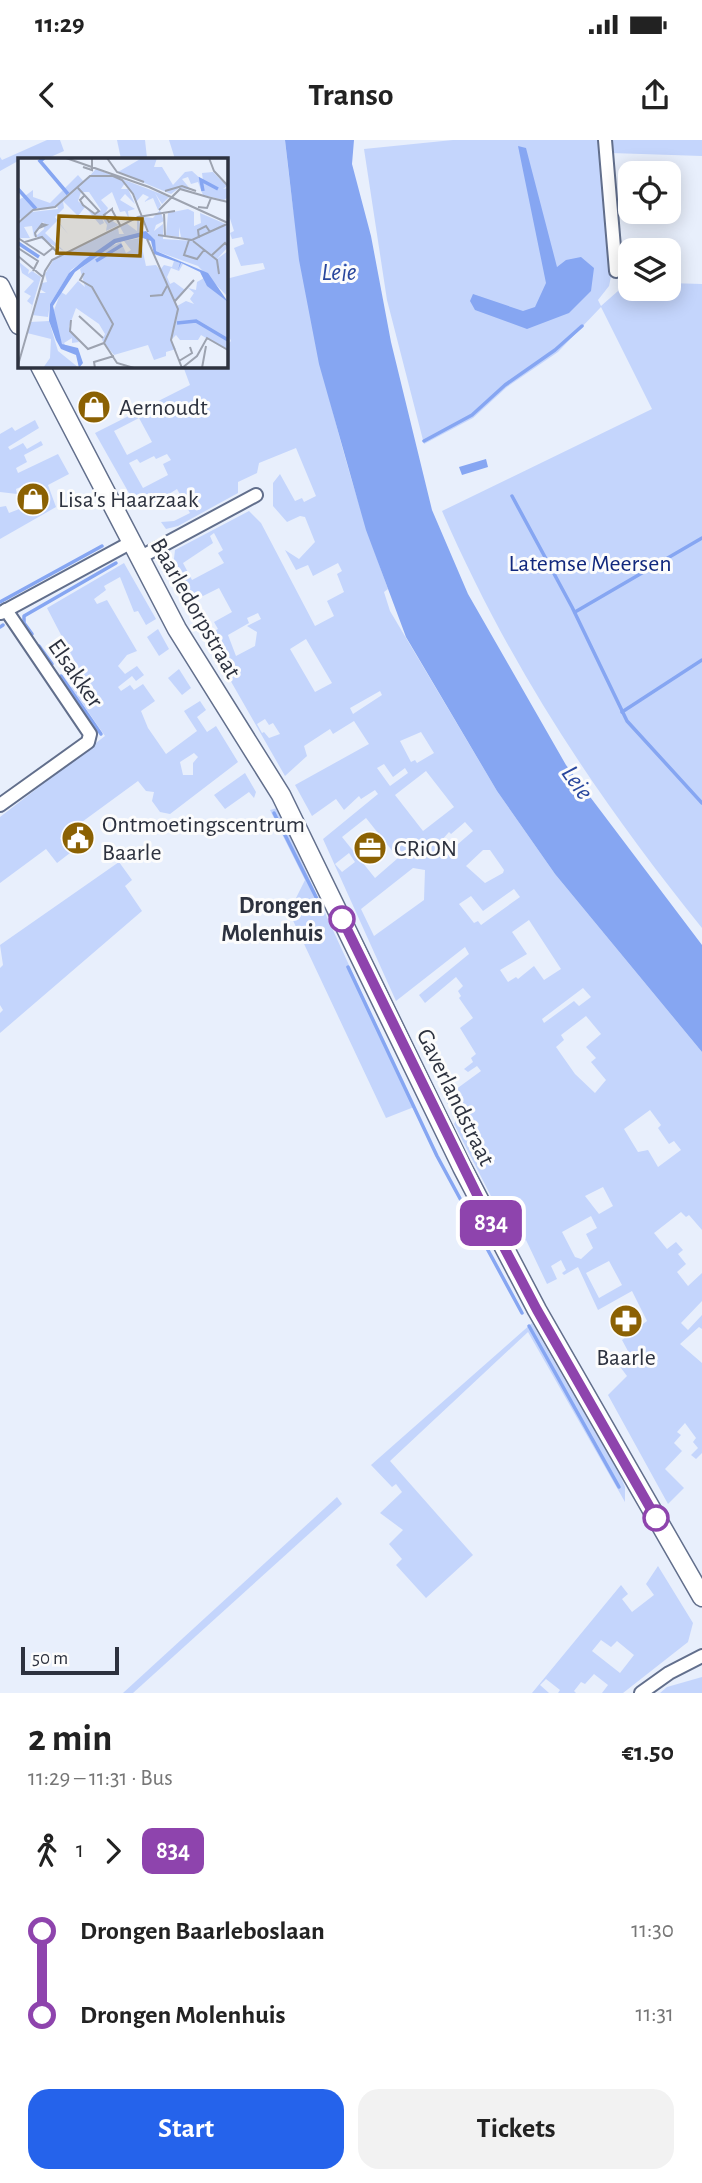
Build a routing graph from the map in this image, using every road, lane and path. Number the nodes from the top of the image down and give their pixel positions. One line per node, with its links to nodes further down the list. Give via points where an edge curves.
1 (605, 140): 2 (street)
2 (616, 271)
3 (0, 286): 4 (main road)
4 (18, 323)
5 (41, 368): 7 (main road, Baarledorpstraat)
6 (256, 495): 7 (street)
7 (134, 551): 8 (street); 9 (main road, Baarledorpstraat)
8 (3, 612): 10 (street, Elsakker, via 90,734 88,742)
9 (281, 795): 11 (main road, Gaverlandstraat, via 487,1215)
10 (0, 805)
11 (702, 1597)
12 (702, 1656): 13 (street)
13 (641, 1693)

